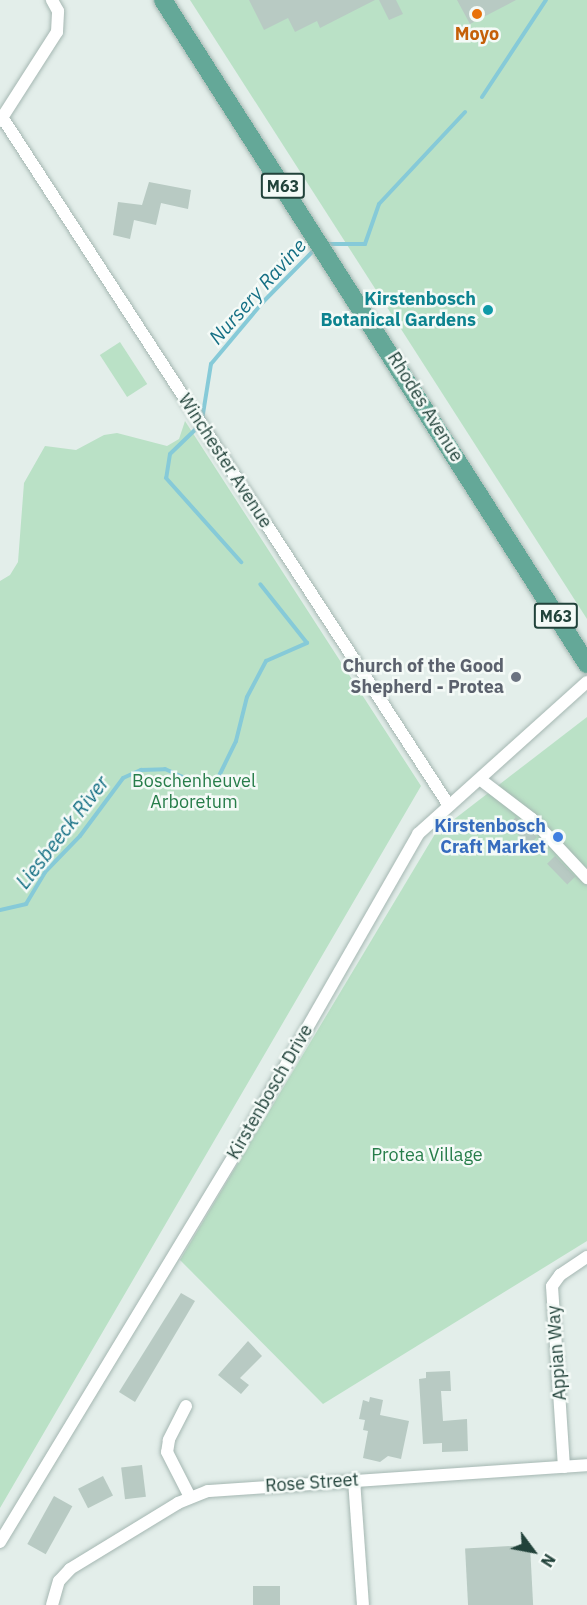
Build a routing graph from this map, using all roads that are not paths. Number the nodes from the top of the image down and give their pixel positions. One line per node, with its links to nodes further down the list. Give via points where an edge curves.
1 (163, 0): 4 (main road, Rhodes Avenue / M63)
2 (55, 5): 3 (street, via 57,32)
3 (1, 119): 7 (street, Winchester Avenue)
4 (587, 664)
5 (587, 682): 6 (street, Kirstenbosch Drive)
6 (481, 780): 7 (street, Kirstenbosch Drive); 8 (street, via 532,819)
7 (448, 804): 15 (street, Kirstenbosch Drive, via 418,834 392,874 279,1079)
8 (587, 878)
9 (587, 1257): 12 (street, Appian Way, via 560,1275 552,1286)
10 (186, 1406): 14 (street, via 167,1452)
11 (587, 1465): 12 (street, Rose Street)
12 (564, 1467): 13 (street, Rose Street)
13 (354, 1480): 14 (street, Rose Street, via 214,1490); 17 (street)
14 (190, 1497): 16 (street, Rose Street, via 62,1577)
15 (0, 1542)
16 (52, 1605)
17 (363, 1605)

